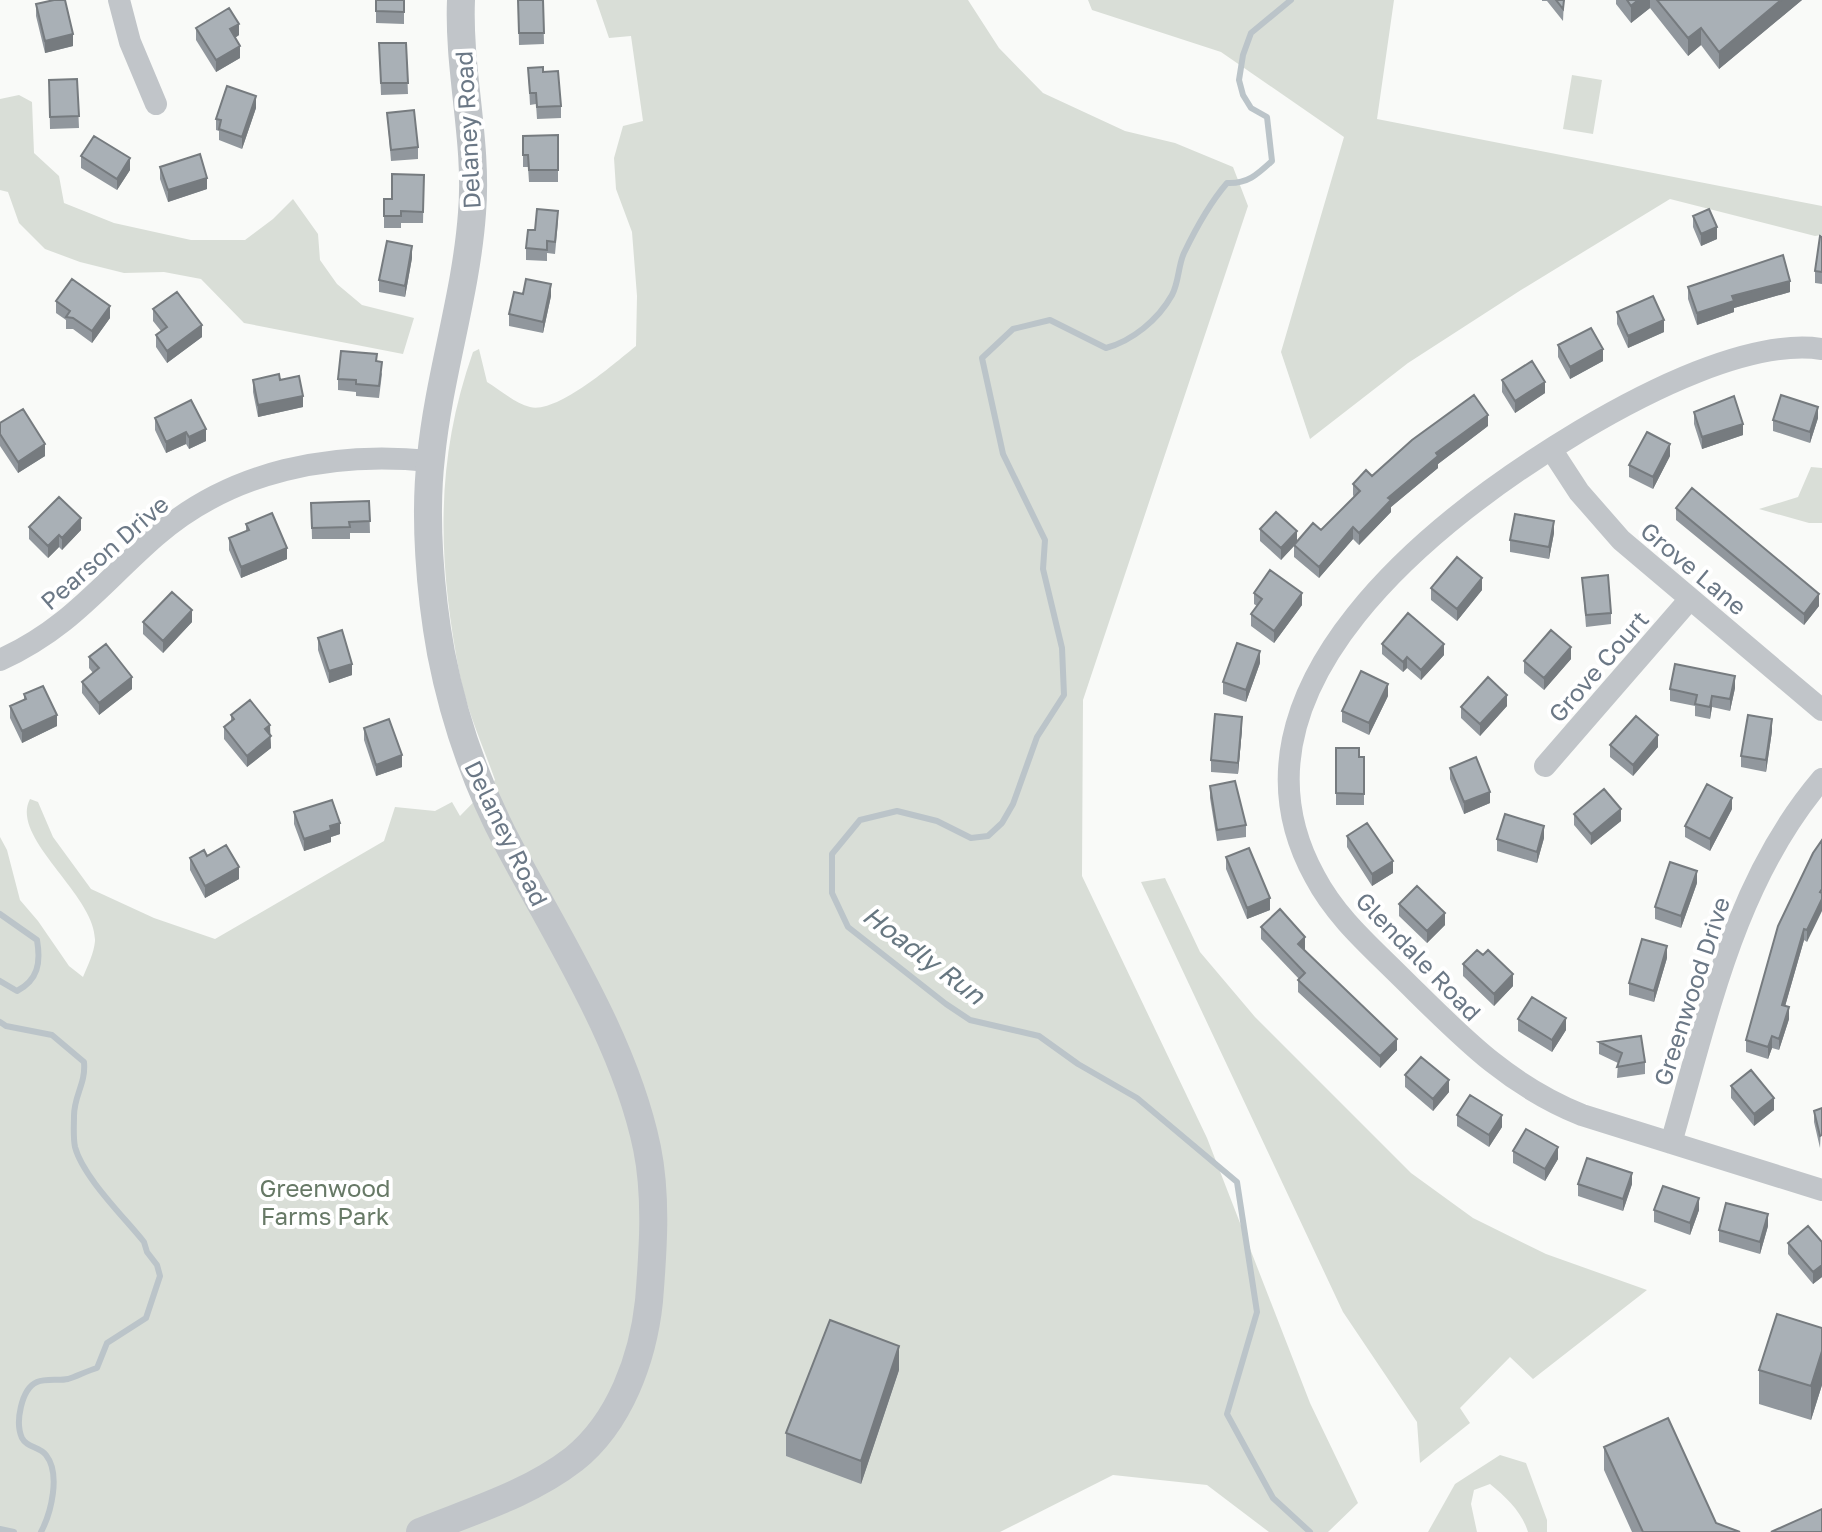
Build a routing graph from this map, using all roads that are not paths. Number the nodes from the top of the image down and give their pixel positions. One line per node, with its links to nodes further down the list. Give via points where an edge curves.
1 (119, 0): 3 (street)
2 (461, 0): 6 (street, Delaney Road, via 473,211)
3 (156, 104)
4 (1822, 349): 5 (street, Glendale Road, via 1781,348 1717,366 1617,409)
5 (1551, 449): 7 (street, Grove Lane, via 1599,517); 12 (street, Glendale Road, via 1479,498 1412,556 1331,649 1305,696 1295,730 1289,778 1292,809 1299,839 1326,897 1468,1043 1502,1072 1562,1107)
6 (430, 461): 8 (street, Pearson Drive, via 362,457 278,471 243,484 169,526 85,606); 14 (street, Delaney Road, via 432,582 451,696 487,801 593,1003 631,1093 648,1151 653,1236 646,1328 611,1416 576,1457 545,1478)
7 (1690, 599): 9 (street, Grove Lane); 10 (street, Grove Court)
8 (0, 660)
9 (1822, 710)
10 (1545, 766)
11 (1822, 779): 12 (street, Greenwood Drive, via 1762,866 1730,939)
12 (1671, 1143): 13 (street, Glendale Road)
13 (1822, 1190)
14 (420, 1532)

